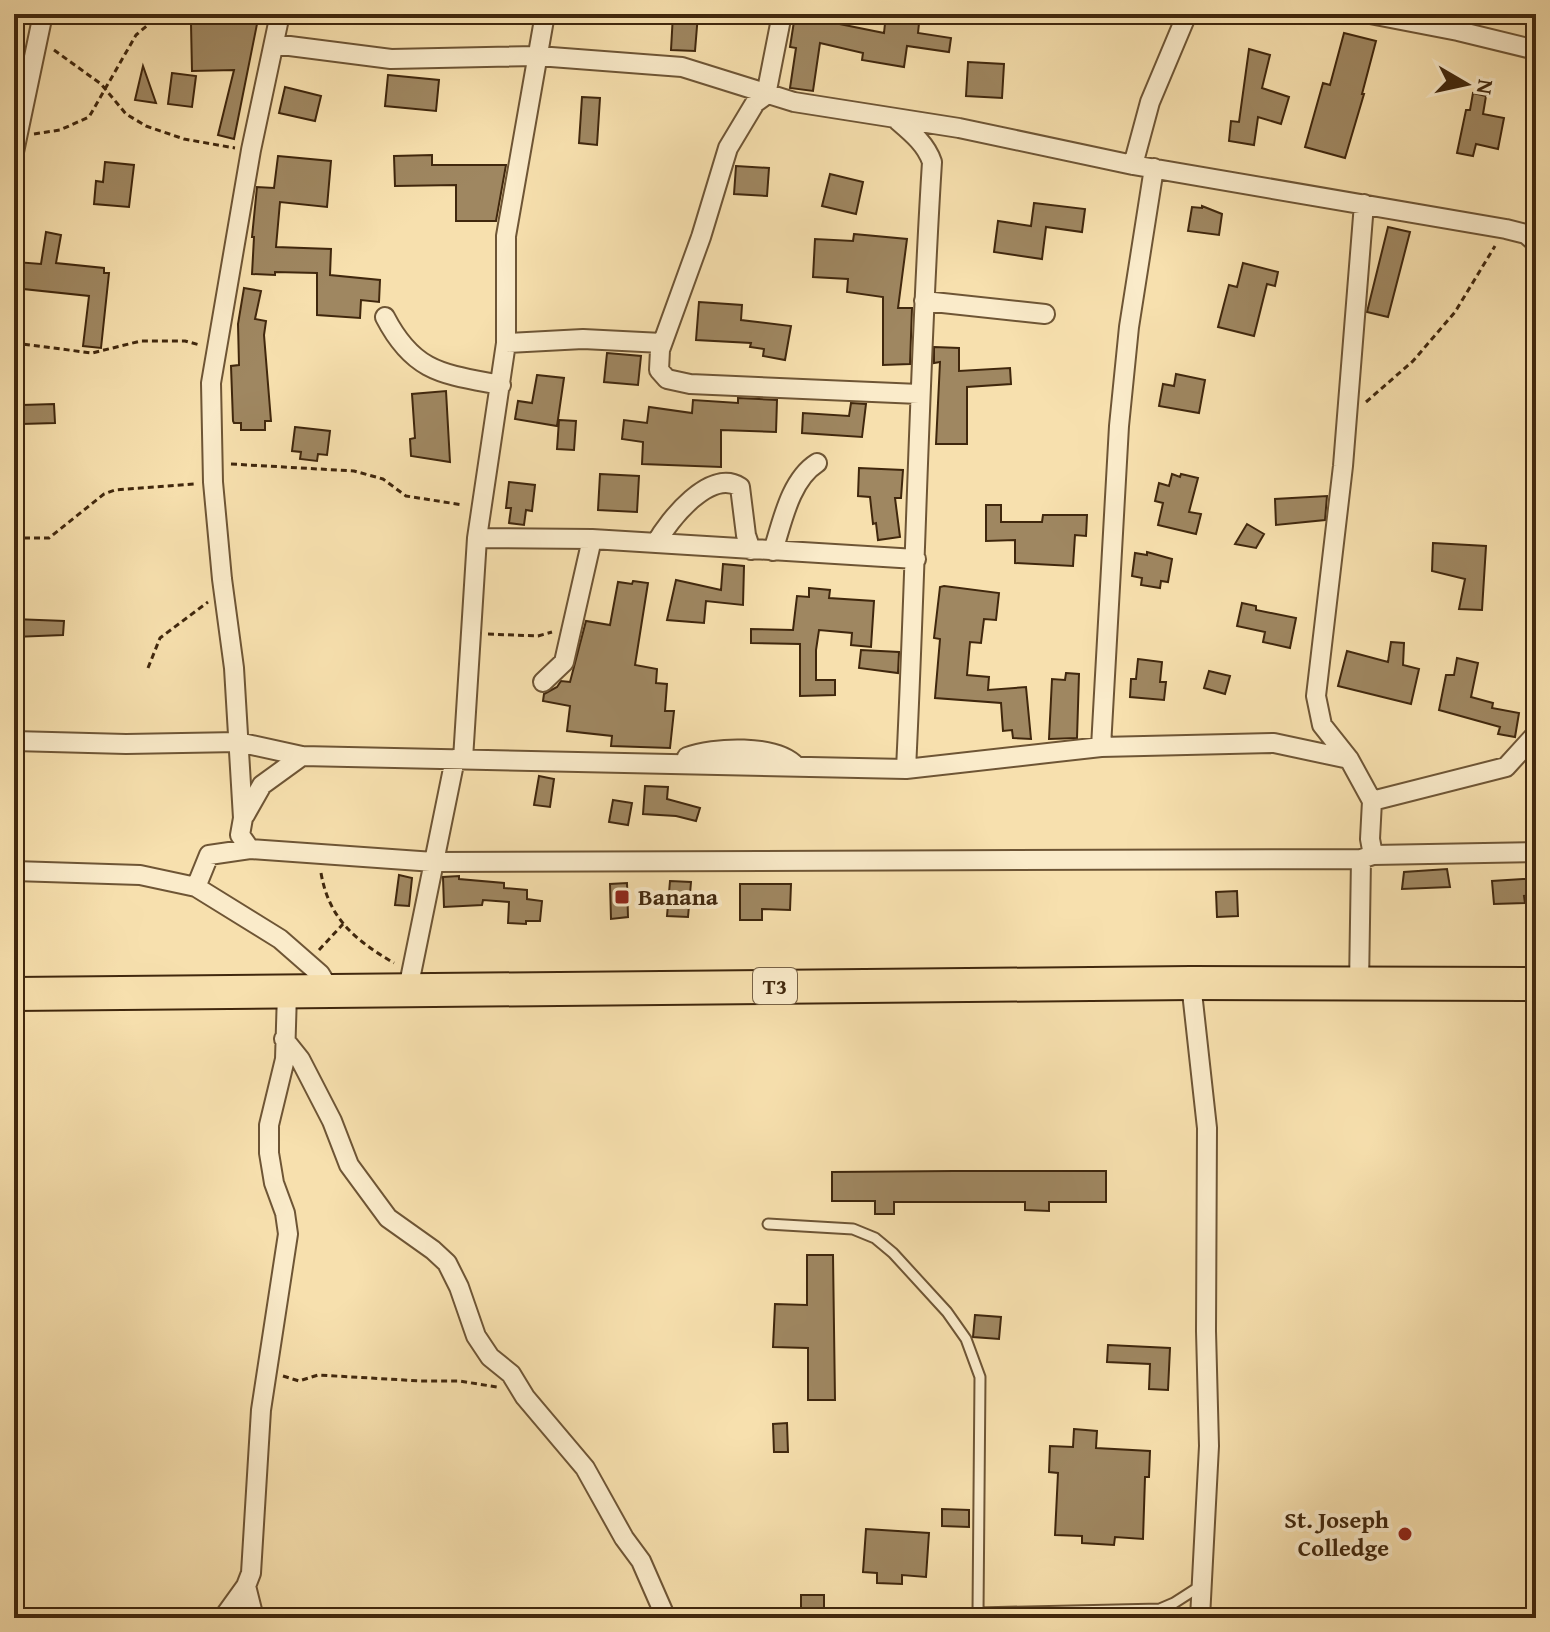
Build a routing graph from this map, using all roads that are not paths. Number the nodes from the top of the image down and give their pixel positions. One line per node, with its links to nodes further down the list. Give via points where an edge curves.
1 (43, 14): 13 (street)
2 (280, 14): 7 (street)
3 (545, 14): 9 (street)
4 (782, 14): 10 (street)
5 (1187, 14): 15 (street, via 1150,102)
6 (1370, 14): 8 (street)
7 (274, 44): 9 (street, via 391,59); 36 (street, via 211,383 213,482)
8 (1536, 50)
9 (538, 56): 10 (street, via 682,67); 22 (street, via 506,236)
10 (766, 95): 11 (street); 23 (street, via 755,103 728,148)
11 (897, 120): 12 (street); 14 (street, via 915,135)
12 (959, 128): 14 (street, via 941,144); 15 (street)
13 (16, 144)
14 (932, 162): 19 (street)
15 (1133, 165): 16 (street)
16 (1154, 168): 17 (street); 37 (street, via 1119,426)
17 (1364, 204): 18 (street); 40 (street, via 1348,414 1316,696 1322,725)
18 (1533, 237)
19 (924, 301): 20 (street); 25 (street)
20 (1045, 314)
21 (385, 317): 24 (street, via 411,356 426,367)
22 (506, 343): 23 (street); 24 (street)
23 (662, 343): 25 (street, via 662,375 690,384)
24 (501, 385): 27 (street)
25 (919, 394): 32 (street)
26 (817, 463): 31 (street, via 798,485)
27 (477, 538): 28 (street); 39 (street)
28 (592, 539): 29 (street); 33 (street, via 564,662)
29 (656, 543): 30 (street); 30 (street, via 701,490 733,484 740,487)
30 (751, 550): 31 (street)
31 (773, 551): 32 (street)
32 (916, 559): 41 (street)
33 (543, 682)
34 (1536, 734): 42 (street, via 1506,767)
35 (14, 741): 36 (street)
36 (238, 742): 38 (street); 43 (street)
37 (1101, 747): 40 (street, via 1274,743); 41 (street)
38 (302, 756): 39 (street); 43 (street, via 262,785)
39 (459, 759): 41 (street); 47 (street)
40 (1349, 759): 42 (street)
41 (906, 769)
42 (1372, 801): 46 (street)
43 (243, 818): 44 (street, via 240,835)
44 (250, 849): 47 (street); 49 (street, via 209,855)
45 (1536, 852): 46 (street)
46 (1367, 857): 47 (street); 53 (street)
47 (434, 862): 50 (street)
48 (14, 871): 49 (street, via 140,875)
49 (196, 887): 54 (street, via 280,939 320,974)
50 (409, 981): 51 (highway, T3); 54 (highway, T3)
51 (1191, 983): 53 (highway, T3); 59 (street, via 1207,1128 1209,1446)
52 (1536, 984): 53 (highway, T3)
53 (1359, 985)
54 (331, 992): 55 (highway, T3)
55 (287, 993): 56 (highway, T3); 57 (street)
56 (14, 994)
57 (284, 1039): 60 (street, via 269,1153 288,1234 261,1410); 64 (street, via 313,1084 349,1165 388,1218 447,1263 476,1336 585,1468 641,1561)
58 (768, 1224): 61 (lane, via 853,1229 875,1238 966,1339 980,1377)
59 (1202, 1585): 61 (lane, via 1160,1609); 66 (street)
60 (246, 1586): 62 (street); 63 (street)
61 (978, 1613): 65 (lane)
62 (223, 1618)
63 (254, 1618)
64 (666, 1618)
65 (909, 1618)
66 (1200, 1618)

